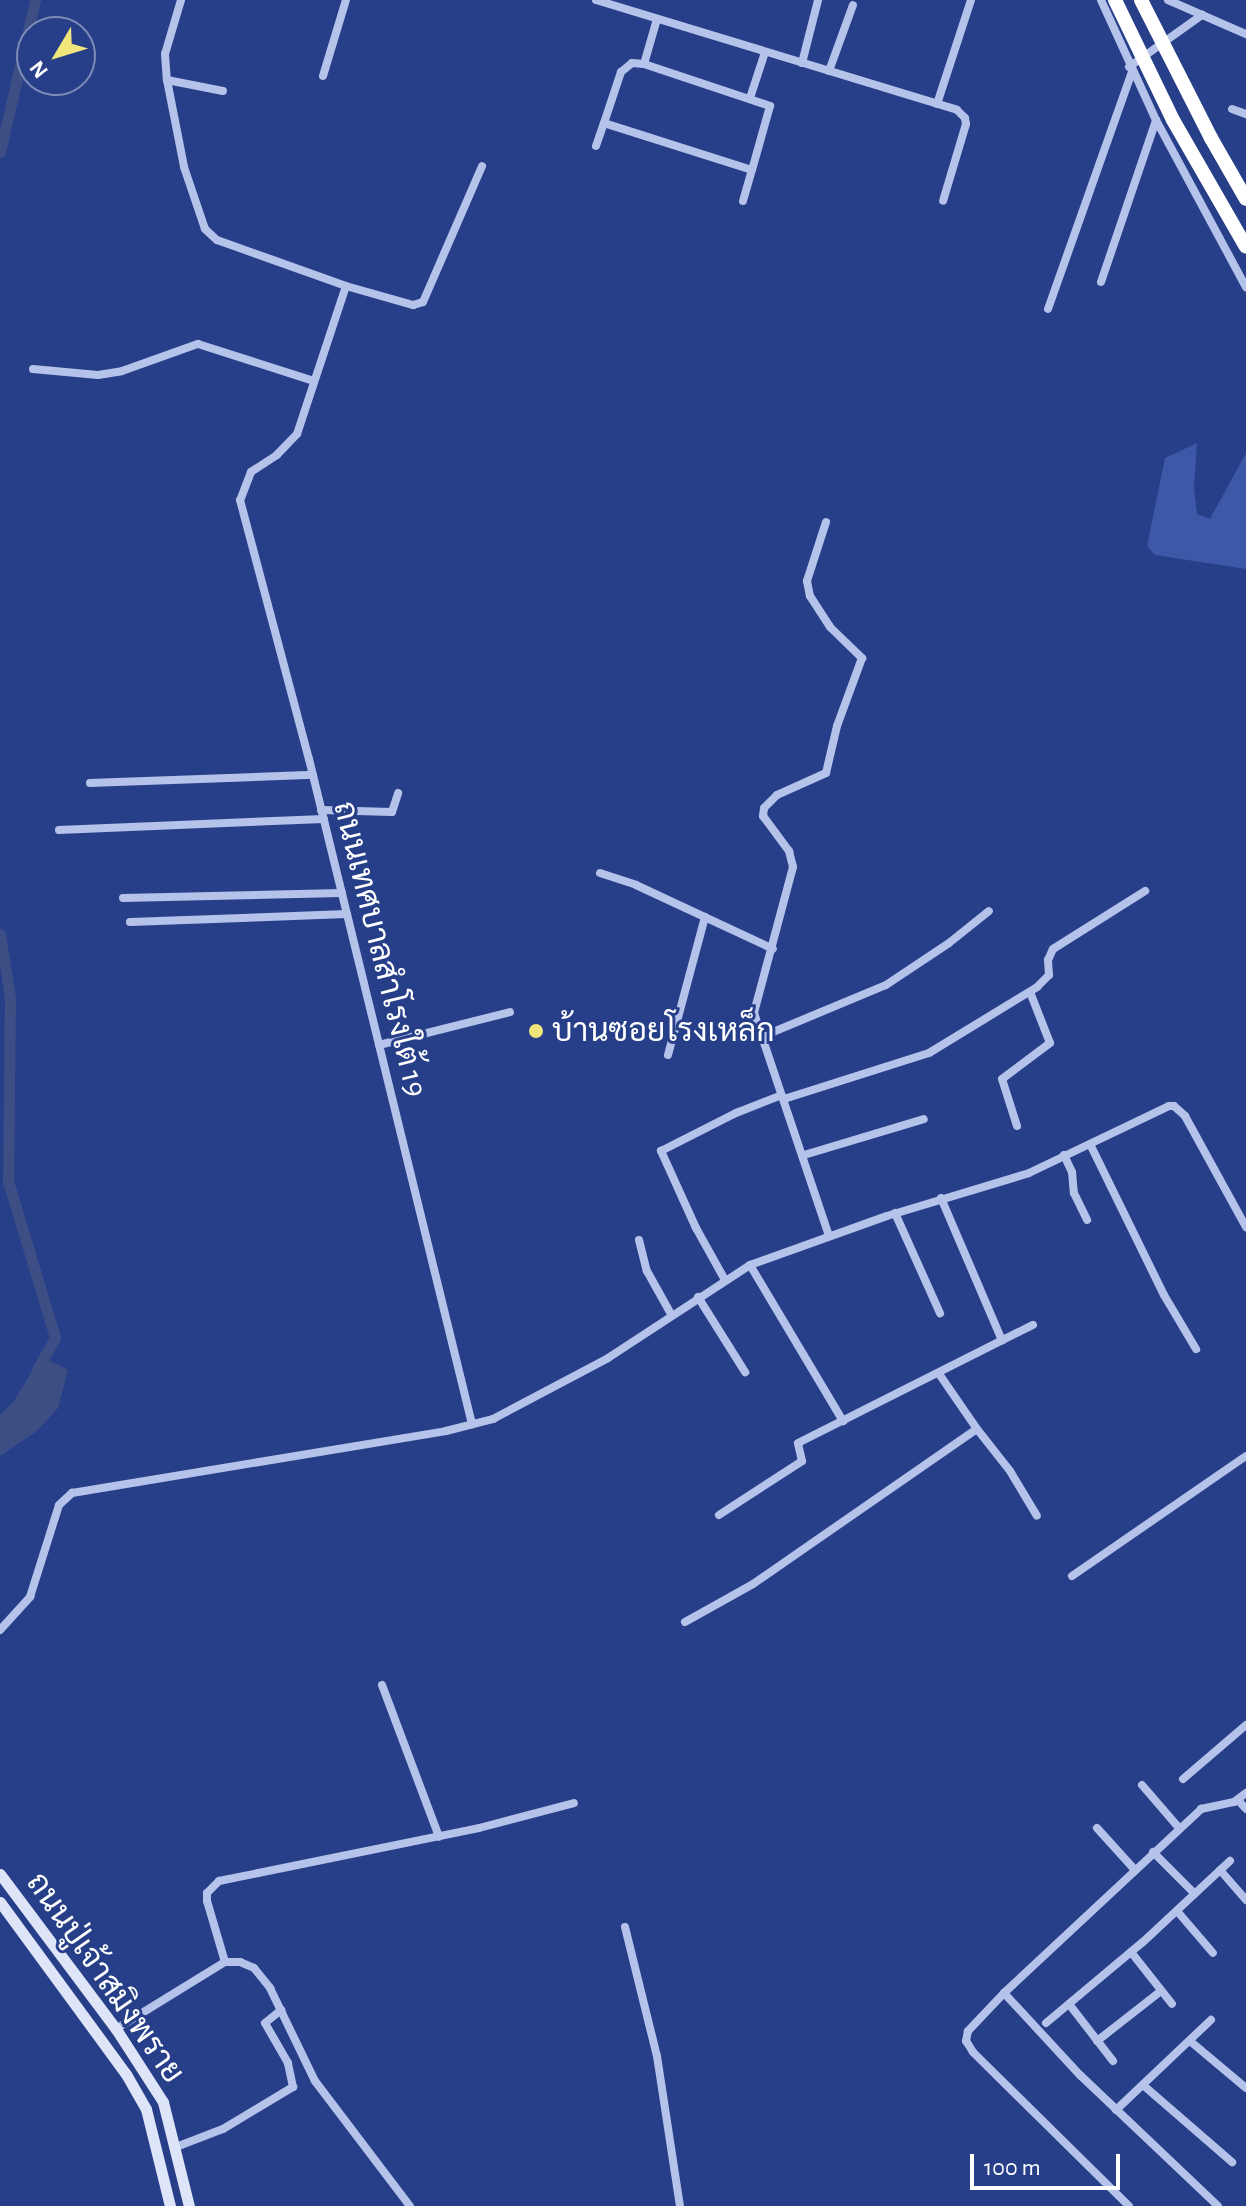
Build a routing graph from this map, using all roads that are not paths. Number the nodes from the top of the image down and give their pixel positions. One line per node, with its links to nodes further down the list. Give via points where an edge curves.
1 (181, 0): 21 (street, via 165,54)
2 (346, 0): 20 (street)
3 (596, 0): 10 (street)
4 (818, 0): 16 (street)
5 (971, 0): 24 (street)
6 (1101, 0): 18 (street)
7 (1115, 0): 35 (highway, bridge, via 1173,120)
8 (1141, 0): 32 (highway, bridge)
9 (1168, 0): 12 (street)
10 (620, 4): 13 (street)
11 (853, 5): 19 (street)
12 (1202, 15): 14 (street); 18 (street)
13 (657, 19): 15 (street); 17 (street)
14 (1246, 34)
15 (765, 52): 16 (street); 23 (street)
16 (802, 63): 19 (street)
17 (644, 64): 23 (street); 28 (street, via 632,63 621,72)
18 (1130, 69): 27 (street); 39 (street)
19 (829, 71): 24 (street)
20 (323, 76)
21 (167, 80): 22 (street); 37 (street, via 187,178 210,236)
22 (223, 91)
23 (750, 98): 31 (street, via 771,109)
24 (937, 104): 34 (street, via 957,110 966,124)
25 (1232, 109): 26 (street)
26 (1246, 114)
27 (1156, 120): 36 (street); 38 (street)
28 (604, 123): 29 (street); 31 (street)
29 (596, 146)
30 (482, 166): 37 (street, via 423,302 413,305)
31 (752, 170): 33 (street)
32 (1246, 199)
33 (743, 201)
34 (943, 201)
35 (1246, 247)
36 (1101, 282)
37 (346, 286): 41 (street, ถนนเทศบาลสำโรงใต้ 19)
38 (1246, 287)
39 (1048, 309)
40 (33, 369): 41 (street, via 98,375 198,344)
41 (314, 381): 43 (street, ถนนเทศบาลสำโรงใต้ 19, via 297,434 251,472 240,500)
42 (826, 522): 56 (street, via 807,581 810,596 830,627 862,658 826,773 777,795 764,808 763,816 789,851 793,867)
43 (313, 775): 44 (street); 46 (street, ถนนเทศบาลสำโรงใต้ 19)
44 (90, 783)
45 (398, 793): 46 (street, via 392,812)
46 (322, 814): 47 (street); 50 (street, ถนนเทศบาลสำโรงใต้ 19)
47 (59, 830)
48 (600, 873): 54 (street)
49 (1145, 891): 57 (street, via 1053,949 1049,975)
50 (342, 893): 51 (street); 53 (street, ถนนเทศบาลสำโรงใต้ 19)
51 (123, 898)
52 (989, 911): 59 (street, via 886,985)
53 (347, 914): 55 (street); 60 (street, ถนนเทศบาลสำโรงใต้ 19)
54 (705, 917): 56 (street); 61 (street)
55 (130, 922)
56 (773, 949): 59 (street, via 754,1013)
57 (1030, 992): 62 (street, via 918,1059); 64 (street, via 1050,1043 1002,1079)
58 (510, 1012): 60 (street)
59 (761, 1037): 62 (street)
60 (379, 1045): 85 (street, ถนนเทศบาลสำโรงใต้ 19)
61 (668, 1055)
62 (783, 1097): 66 (street); 75 (street, via 736,1113 661,1151)
63 (924, 1119): 66 (street)
64 (1017, 1126)
65 (1090, 1144): 67 (street); 71 (street, via 1174,1106 1185,1116); 81 (street)
66 (804, 1155): 72 (street)
67 (1064, 1155): 68 (street, via 1029,1173); 70 (street)
68 (941, 1198): 69 (street); 80 (street)
69 (895, 1213): 72 (street); 77 (street)
70 (1087, 1220)
71 (1246, 1227)
72 (829, 1236): 74 (street)
73 (639, 1240): 78 (street, via 647,1271)
74 (750, 1265): 75 (street); 84 (street)
75 (725, 1280): 76 (street)
76 (698, 1297): 78 (street); 82 (street)
77 (940, 1313)
78 (672, 1316): 85 (street, via 593,1367 493,1419)
79 (1033, 1325): 80 (street)
80 (1002, 1340): 83 (street)
81 (1196, 1349)
82 (745, 1372)
83 (939, 1374): 84 (street); 86 (street)
84 (843, 1421): 88 (street, via 798,1443 802,1461)
85 (472, 1424): 92 (street, via 72,1493 59,1505 30,1597)
86 (977, 1429): 89 (street); 91 (street, via 753,1584)
87 (1246, 1456): 90 (street)
88 (719, 1515)
89 (1037, 1516)
90 (1072, 1576)
91 (685, 1622)
92 (0, 1630)
93 (382, 1685): 103 (street)
94 (1245, 1729): 95 (street)
95 (1183, 1779)
96 (1142, 1785): 102 (street)
97 (1246, 1793): 98 (street)
98 (1238, 1800): 100 (street); 102 (street, via 1201,1809)
99 (574, 1803): 103 (street)
100 (1246, 1809)
101 (1097, 1828): 106 (street)
102 (1179, 1828): 104 (street)
103 (439, 1837): 116 (street, via 219,1881 207,1893 207,1901)
104 (1153, 1852): 106 (street); 109 (street)
105 (1230, 1861): 107 (street)
106 (1135, 1870): 118 (street)
107 (1220, 1870): 109 (street); 110 (street)
108 (0, 1874): 124 (main road, ถนนปู่เจ้าสมิงพราย)
109 (1195, 1894): 112 (street)
110 (1246, 1900)
111 (0, 1902): 133 (main road, ถนนปู่เจ้าสมิงพราย, via 146,2109)
112 (1177, 1911): 114 (street); 115 (street)
113 (625, 1927): 136 (street, via 657,2056)
114 (1131, 1952): 117 (street); 119 (street)
115 (1213, 1953)
116 (225, 1962): 121 (street, via 254,1968); 124 (street)
117 (1161, 1991): 120 (street); 125 (street)
118 (1004, 1993): 130 (street); 137 (street, via 968,2031 966,2041)
119 (1069, 2004): 123 (street); 125 (street)
120 (1172, 2004)
121 (281, 2010): 131 (street, via 265,2023 288,2063 293,2087 223,2129); 135 (street, via 315,2081)
122 (1211, 2020): 126 (street)
123 (1046, 2023)
124 (116, 2029): 131 (main road, ถนนปู่เจ้าสมิงพราย, via 163,2102)
125 (1097, 2041): 127 (street)
126 (1190, 2041): 128 (street); 129 (street)
127 (1113, 2061)
128 (1143, 2085): 130 (street); 132 (street)
129 (1246, 2088)
130 (1116, 2110): 138 (street)
131 (176, 2147): 134 (main road, ถนนปู่เจ้าสมิงพราย)
132 (1232, 2162)
133 (170, 2206)
134 (189, 2206)
135 (410, 2206)
136 (680, 2206)
137 (1129, 2206)
138 (1218, 2206)

